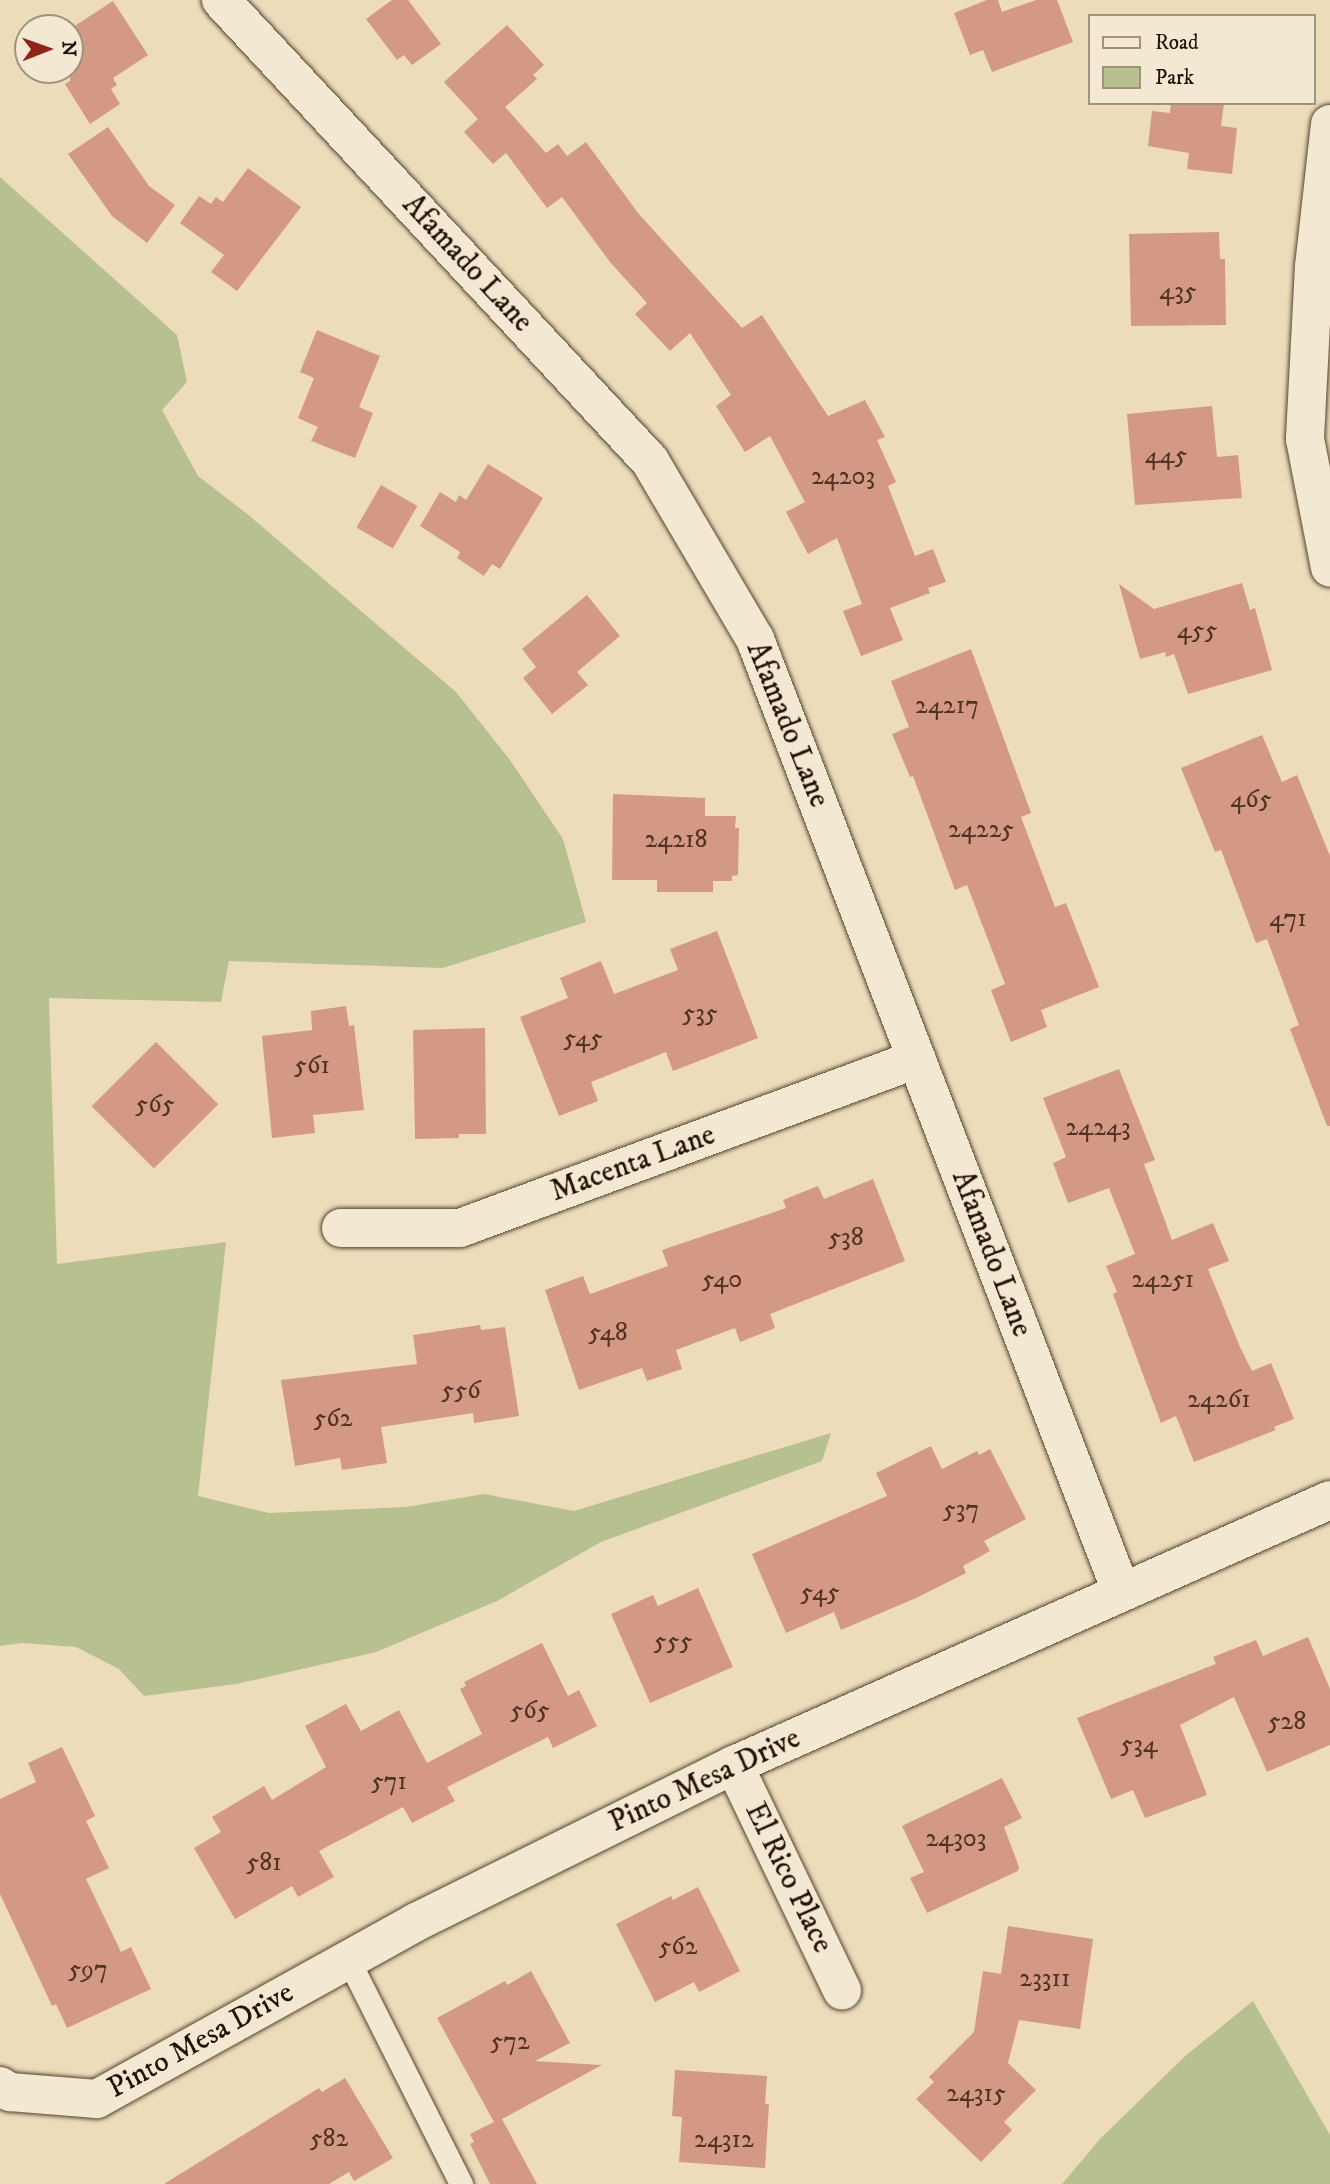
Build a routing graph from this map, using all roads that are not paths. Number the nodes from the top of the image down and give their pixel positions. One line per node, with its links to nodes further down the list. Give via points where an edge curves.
1 (221, 0): 4 (street, Afamado Lane, via 650,461 755,639)
2 (1330, 124): 3 (street, via 1314,266 1305,439)
3 (1330, 568)
4 (916, 1059): 5 (street, Macenta Lane, via 460,1228); 7 (street, Afamado Lane)
5 (341, 1228)
6 (1330, 1500): 7 (street, Pinto Mesa Drive)
7 (1121, 1591): 8 (street, Pinto Mesa Drive)
8 (734, 1765): 9 (street, Pinto Mesa Drive); 10 (street, El Rico Place)
9 (348, 1959): 11 (street, Pinto Mesa Drive, via 97,2099 10,2092); 12 (lane)
10 (842, 1990)
11 (0, 2086)
12 (461, 2184)

